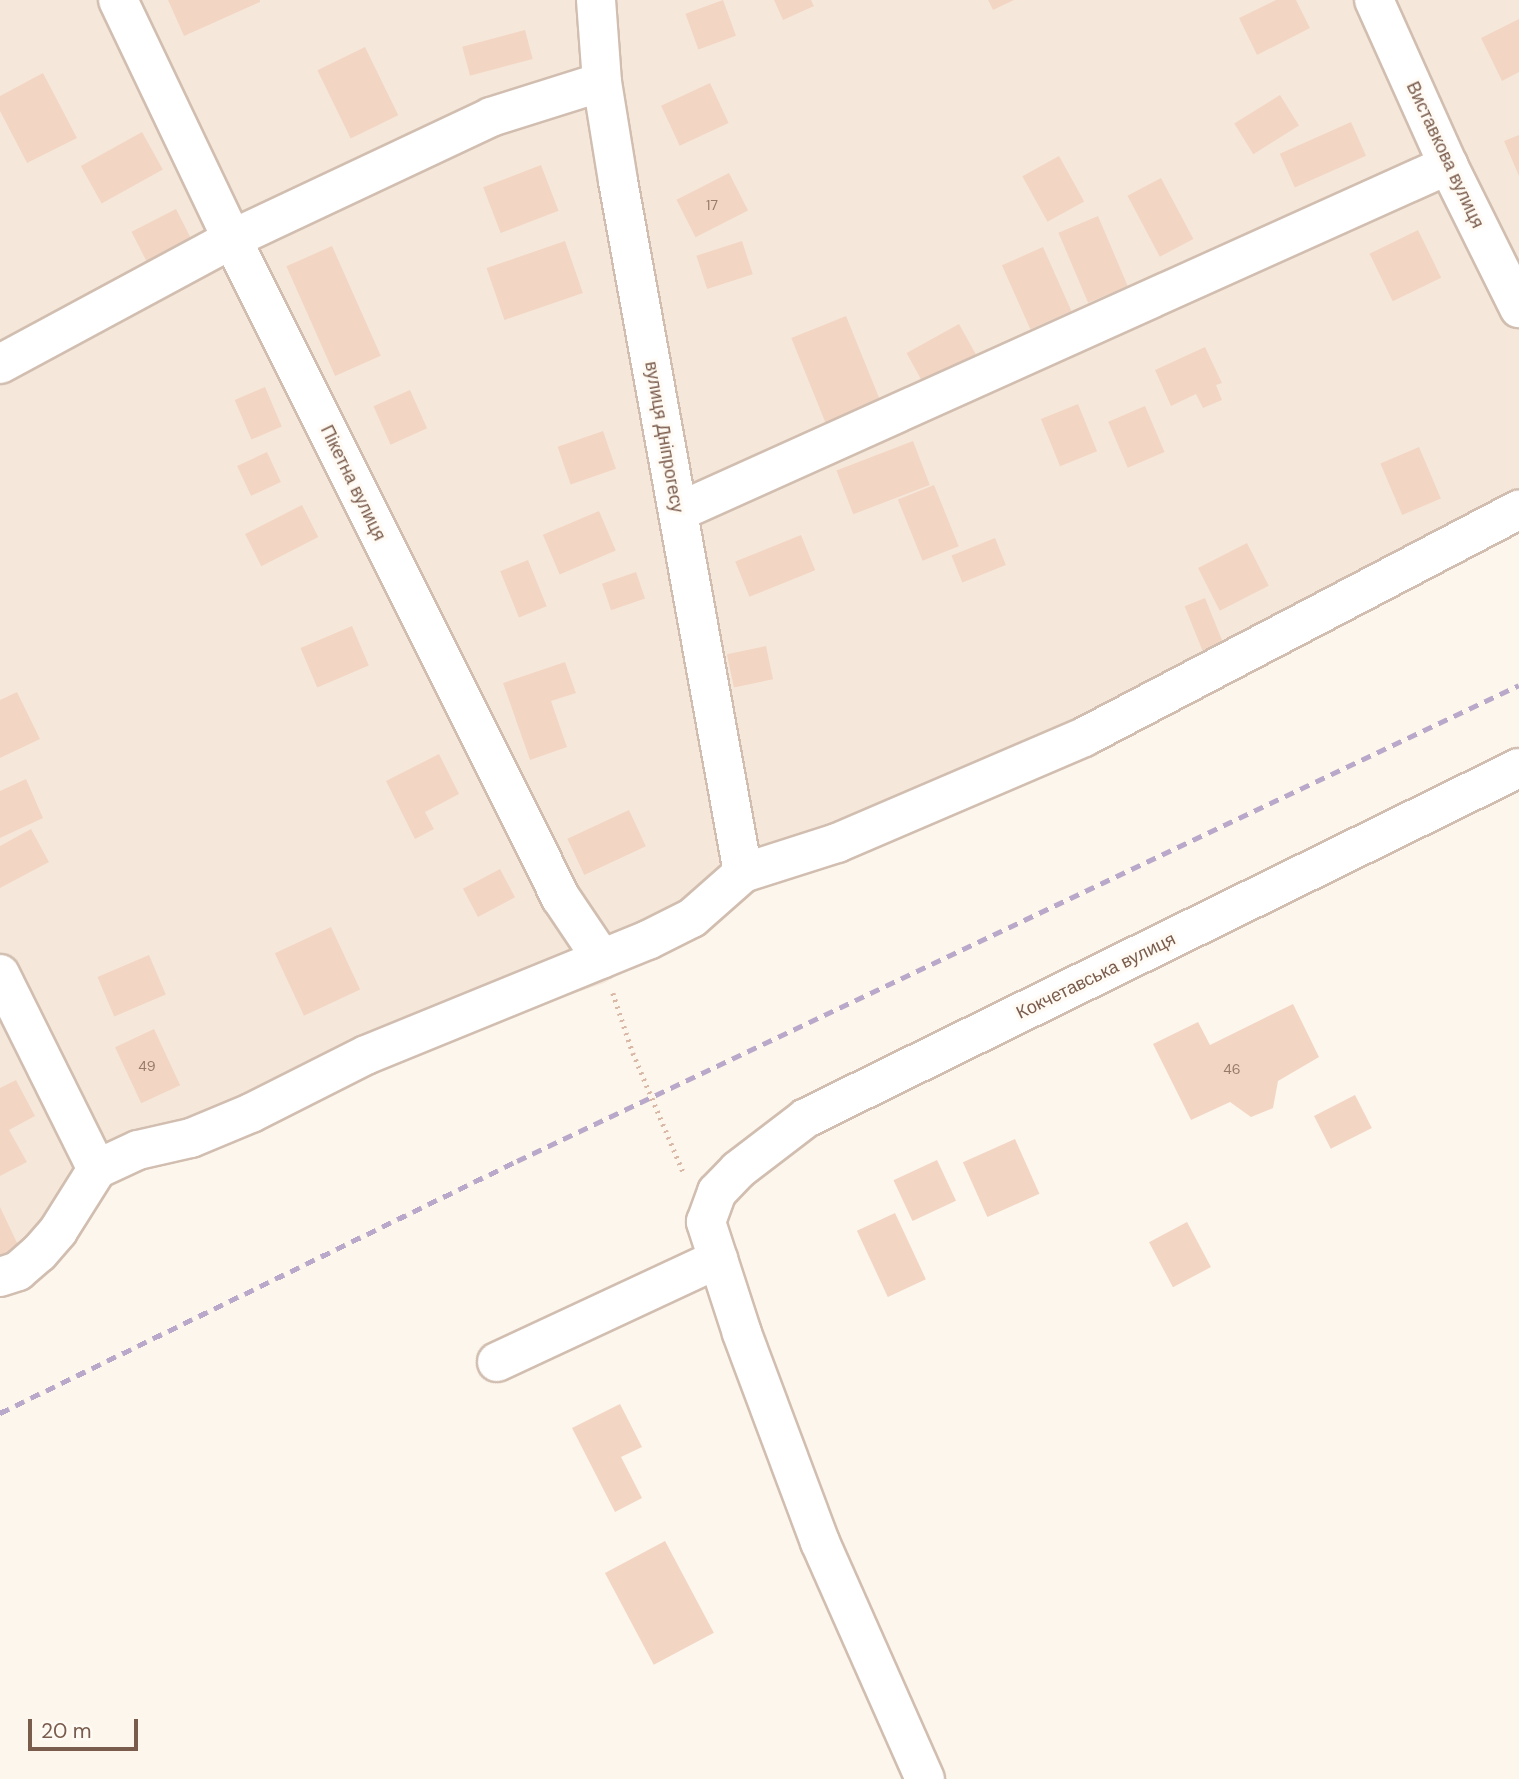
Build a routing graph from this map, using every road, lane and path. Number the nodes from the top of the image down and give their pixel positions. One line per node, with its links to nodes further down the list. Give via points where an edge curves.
1 (118, 0): 6 (street, Пікетна вулиця)
2 (596, 0): 4 (street, вулиця Дніпрогесу)
3 (1374, 0): 5 (street, Виставкова вулиця)
4 (603, 82): 6 (street, via 491,117); 10 (street, вулиця Дніпрогесу)
5 (1448, 165): 7 (street, Виставкова вулиця); 10 (street)
6 (232, 239): 8 (street); 13 (street, Пікетна вулиця, via 561,898)
7 (1519, 308)
8 (0, 363)
9 (1519, 510): 12 (street, via 1084,737 837,844)
10 (678, 512): 12 (street, вулиця Дніпрогесу)
11 (1519, 768): 16 (street, Кокчетавська вулиця, via 806,1118 724,1184)
12 (743, 873): 13 (street, via 692,918)
13 (603, 959): 15 (street, via 366,1055 191,1138 138,1150); 16 (path, via 633,1053)
14 (0, 974): 15 (street)
15 (97, 1169): 18 (street, via 39,1253 18,1271)
16 (706, 1222): 17 (street)
17 (718, 1259): 19 (street); 20 (street, via 820,1542)
18 (0, 1277)
19 (497, 1362)
20 (925, 1779)

